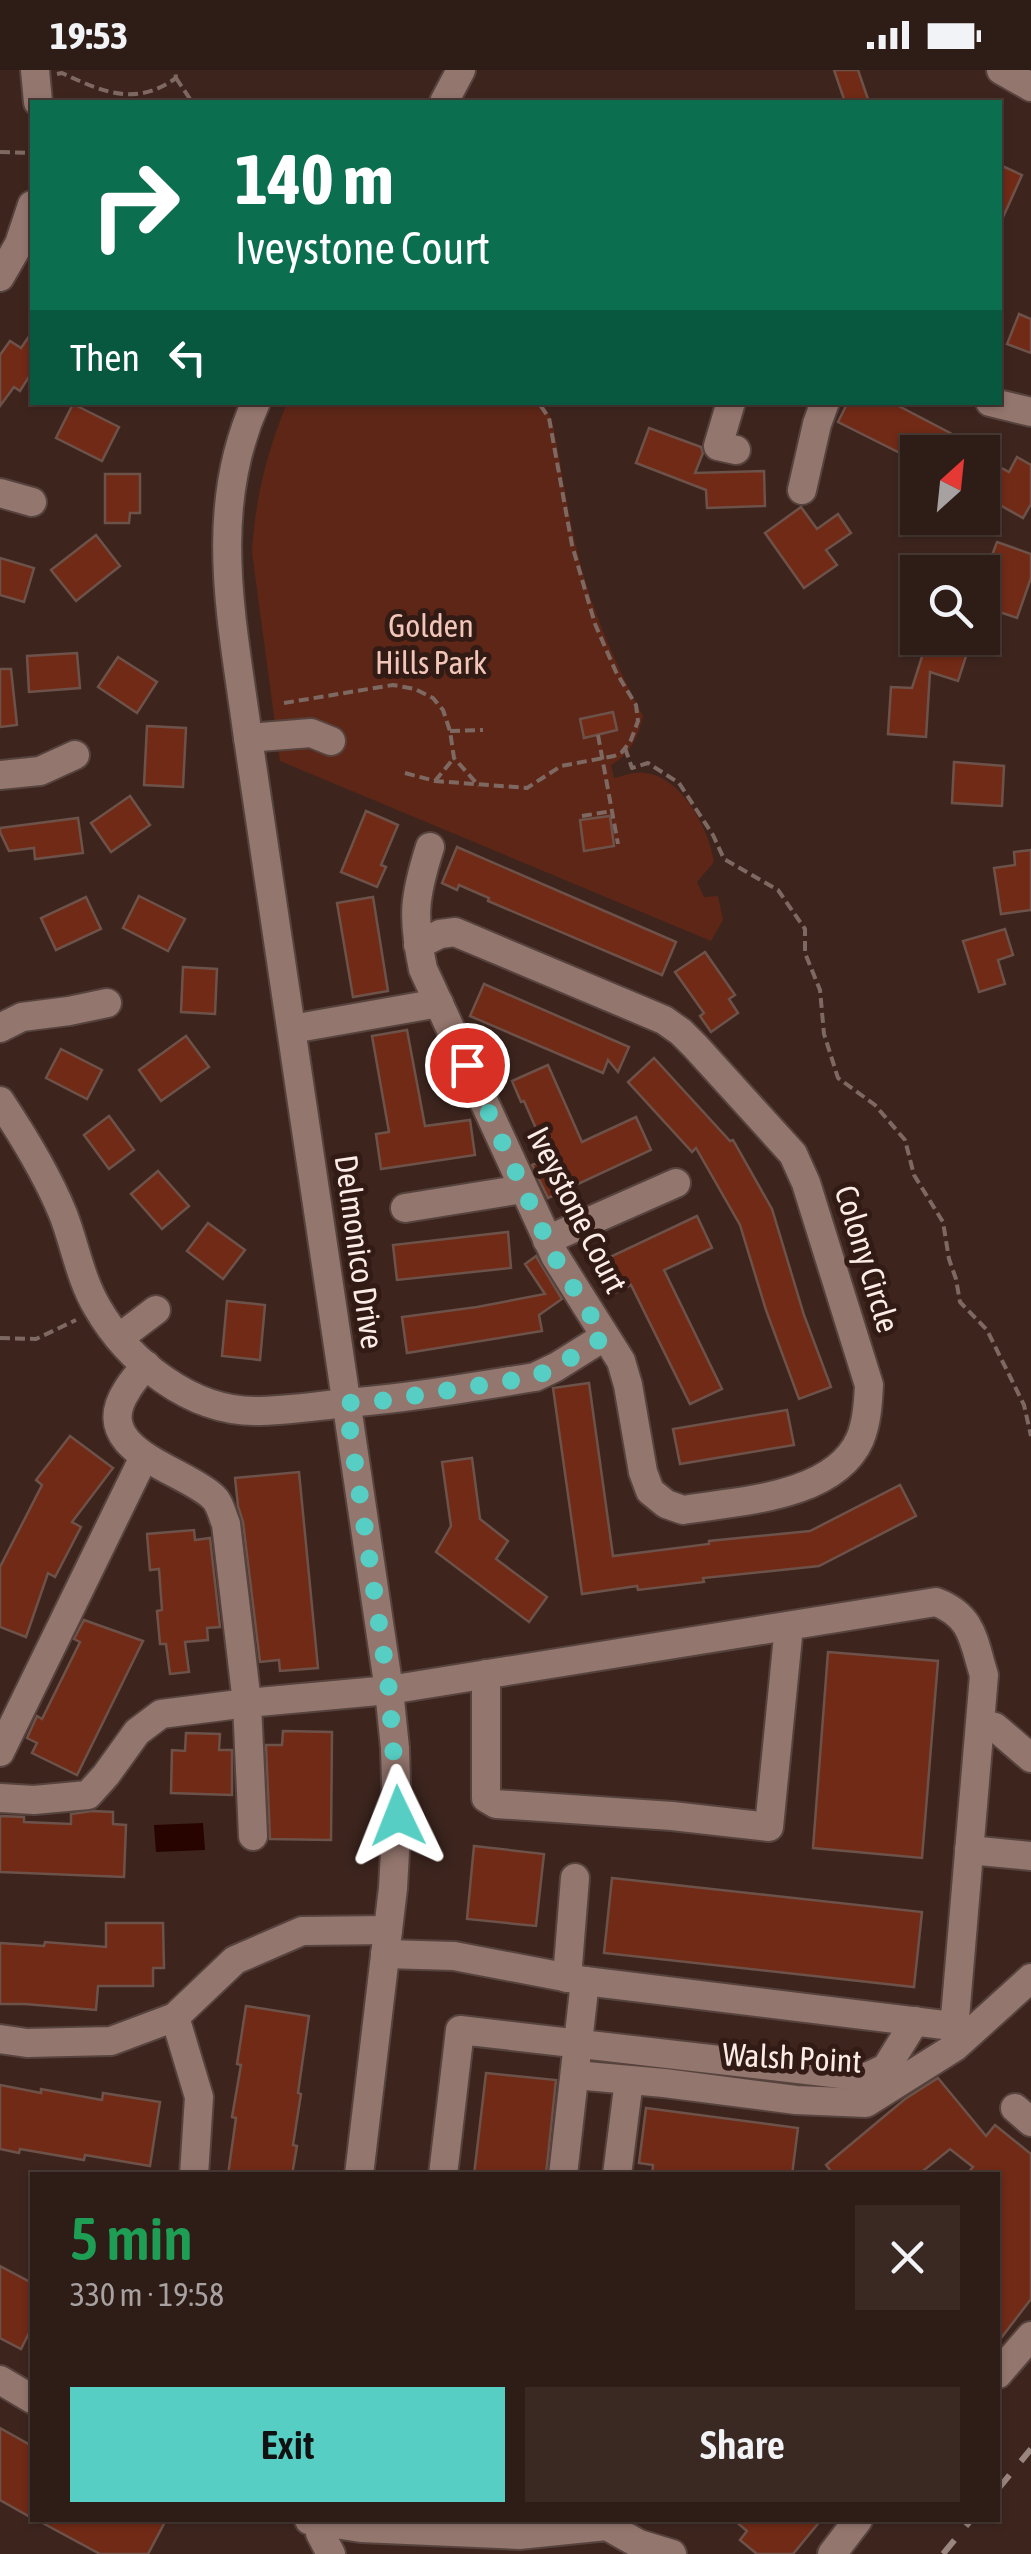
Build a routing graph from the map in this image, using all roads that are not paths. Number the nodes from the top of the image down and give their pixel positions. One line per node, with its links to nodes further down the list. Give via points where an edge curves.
1 (461, 70): 4 (street)
2 (1000, 70): 3 (street)
3 (1031, 86)
4 (445, 100)
5 (30, 218): 6 (street)
6 (0, 277)
7 (255, 405): 16 (street, Delmonico Drive, via 238,448 226,528)
8 (730, 405): 12 (street, via 718,446)
9 (823, 405): 13 (street)
10 (1002, 405): 11 (street)
11 (1031, 412)
12 (736, 450)
13 (802, 490)
14 (0, 494): 15 (street)
15 (32, 502)
16 (248, 738): 17 (street, via 312,733); 25 (street, Delmonico Drive)
17 (331, 741)
18 (75, 755): 19 (street, via 40,771)
19 (0, 775)
20 (430, 847): 21 (street, Iveystone Court, via 416,896)
21 (418, 945): 23 (street, Iveystone Court); 32 (street, Colony Circle, via 455,932 664,1020 792,1154 870,1385 859,1440 847,1460 796,1490 683,1510 666,1504 642,1472 628,1385)
22 (106, 1003): 24 (street, via 22,1017)
23 (440, 1003): 25 (street); 28 (street, Iveystone Court)
24 (0, 1028)
25 (292, 1029): 35 (street, Delmonico Drive)
26 (0, 1102): 33 (street, Iveystone Court, via 61,1209 86,1286)
27 (676, 1183): 30 (street)
28 (523, 1189): 29 (street); 30 (street, Iveystone Court)
29 (404, 1208)
30 (547, 1240): 32 (street, Iveystone Court)
31 (156, 1310): 33 (street)
32 (604, 1337): 35 (street, Iveystone Court, via 534,1377)
33 (119, 1338): 34 (street, Iveystone Court)
34 (146, 1365): 35 (street, Iveystone Court, via 221,1406 253,1411); 36 (street, via 116,1416 124,1438)
35 (346, 1403): 39 (street, Delmonico Drive)
36 (144, 1457): 40 (street, via 216,1498 226,1524); 42 (street)
37 (789, 1626): 38 (street); 38 (street, via 769,1827 496,1804 486,1798); 41 (street, via 936,1602 954,1608 966,1620 984,1674)
38 (486, 1674): 39 (street)
39 (389, 1690): 40 (street); 49 (street, Delmonico Drive, via 398,1816)
40 (247, 1703): 44 (street, via 160,1714 137,1732 88,1795); 45 (street)
41 (980, 1723): 43 (street, via 995,1726); 46 (street)
42 (4, 1737)
43 (1031, 1758)
44 (0, 1798)
45 (253, 1836)
46 (969, 1850): 47 (street); 53 (street, via 955,2018 944,2025)
47 (1031, 1856)
48 (575, 1878): 51 (street)
49 (387, 1942): 51 (street); 52 (street, via 302,1932 235,1960); 59 (street, Delmonico Drive)
50 (1031, 1978): 57 (street, Walsh Point, via 955,2047 866,2103)
51 (576, 1979): 53 (street); 55 (street)
52 (175, 2017): 54 (street, via 112,2041); 58 (street, via 199,2097)
53 (915, 2021): 55 (street, via 886,2068 867,2078)
54 (0, 2039)
55 (578, 2044): 56 (street); 60 (street, via 460,2030)
56 (575, 2075): 57 (street, Walsh Point); 61 (street)
57 (629, 2080): 62 (street)
58 (194, 2172)
59 (359, 2172)
60 (443, 2172)
61 (563, 2172)
62 (617, 2172)
63 (0, 2380): 64 (street)
64 (30, 2398)
65 (856, 2522): 70 (street)
66 (606, 2523): 68 (street); 69 (street)
67 (317, 2534): 68 (street, via 361,2528)
68 (518, 2545)
69 (672, 2554)
70 (832, 2554)

